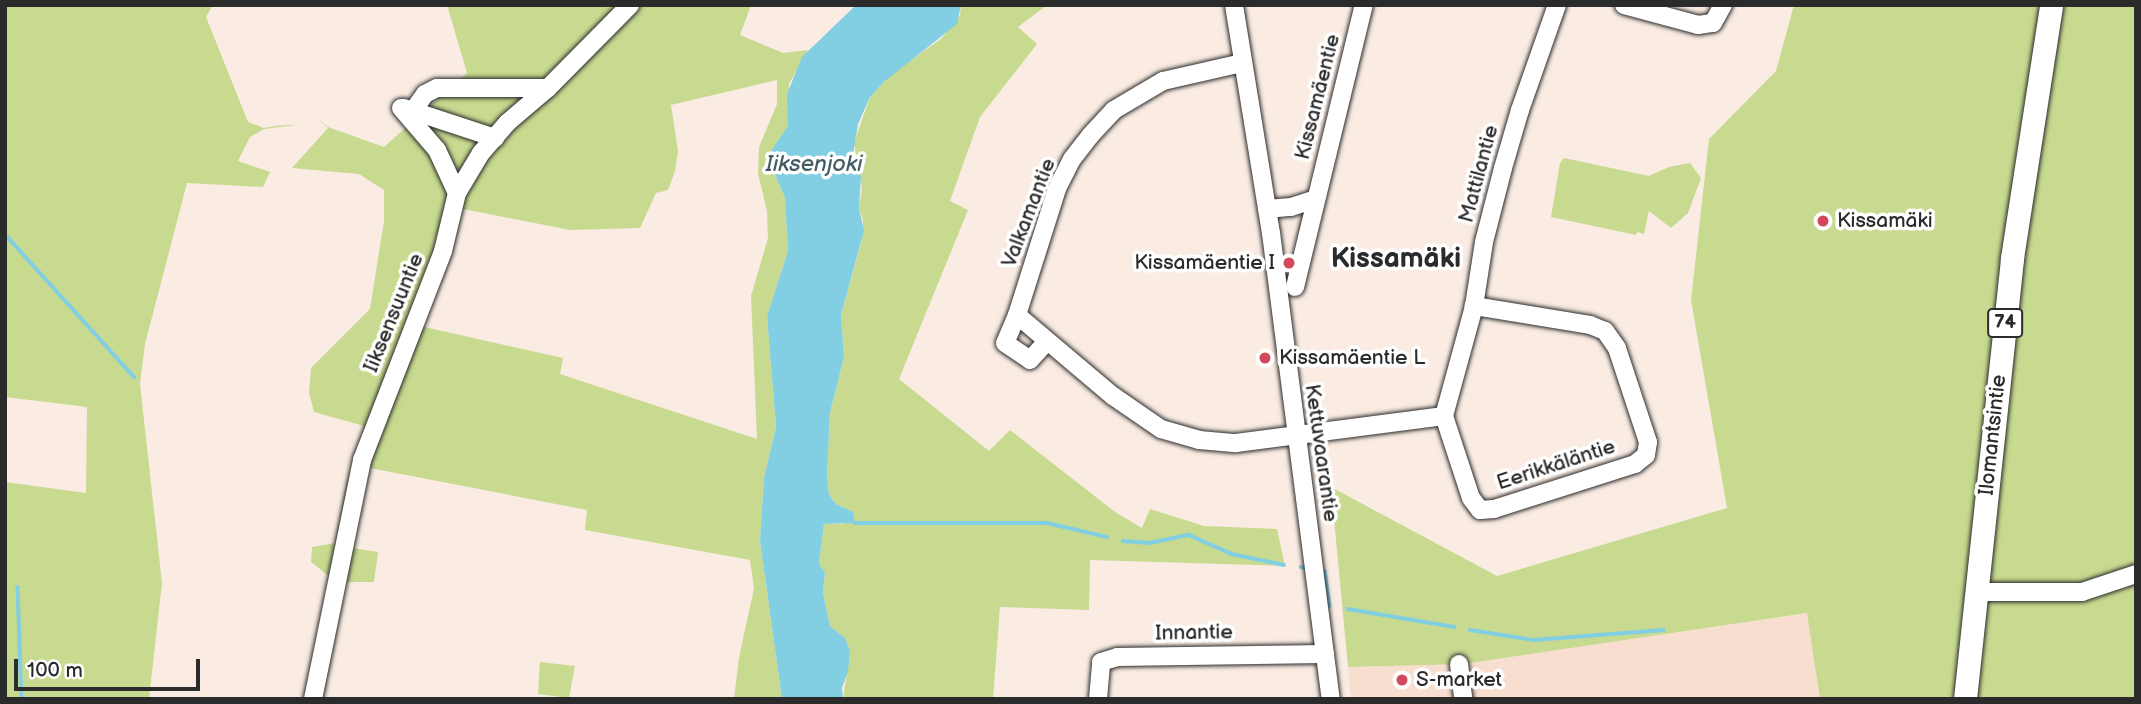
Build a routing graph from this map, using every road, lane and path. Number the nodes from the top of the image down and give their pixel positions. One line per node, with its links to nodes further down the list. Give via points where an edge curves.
1 (630, 5): 9 (street, Iiksensuuntie)
2 (1234, 5): 8 (street, Kettuvaarantie)
3 (1364, 5): 13 (street, Kissamäentie)
4 (1557, 5): 16 (street, Mattilantie, via 1503,168)
5 (1624, 5): 6 (street, via 1698,25 1713,23)
6 (1723, 5)
7 (2051, 5): 22 (main road, Ilomantsintie / 74, via 2012,258)
8 (1242, 63): 14 (street, Kettuvaarantie); 17 (street, Valkamantie, via 1163,81 1114,110 1090,135 1057,189)
9 (548, 88): 10 (street, via 437,88 425,94); 11 (street, Iiksensuuntie)
10 (413, 111): 11 (street); 12 (street, via 401,107 437,150)
11 (495, 138): 12 (street, Iiksensuuntie)
12 (457, 193): 25 (street, Iiksensuuntie, via 443,251 362,460)
13 (1317, 199): 14 (street); 15 (street, Kissamäentie)
14 (1267, 209): 20 (street, Kettuvaarantie)
15 (1295, 287)
16 (1474, 306): 19 (street, Mattilantie); 19 (street, Eerikkäläntie, via 1605,331 1617,348 1648,442 1646,455 1635,464 1494,509 1480,509 1471,498)
17 (1017, 315): 18 (street); 18 (street, Valkamantie, via 1005,343 1030,360)
18 (1046, 342): 20 (street, via 1161,429 1199,440 1236,443)
19 (1444, 416): 20 (street)
20 (1296, 436): 23 (street, Kettuvaarantie)
21 (2136, 574): 22 (street, via 2082,592)
22 (1976, 592): 29 (main road, Ilomantsintie / 74)
23 (1325, 654): 26 (street, Innantie, via 1117,657 1101,662); 27 (street, Kettuvaarantie)
24 (1459, 664): 28 (street)
25 (313, 699)
26 (1098, 699)
27 (1331, 699)
28 (1463, 699)
29 (1965, 699)

